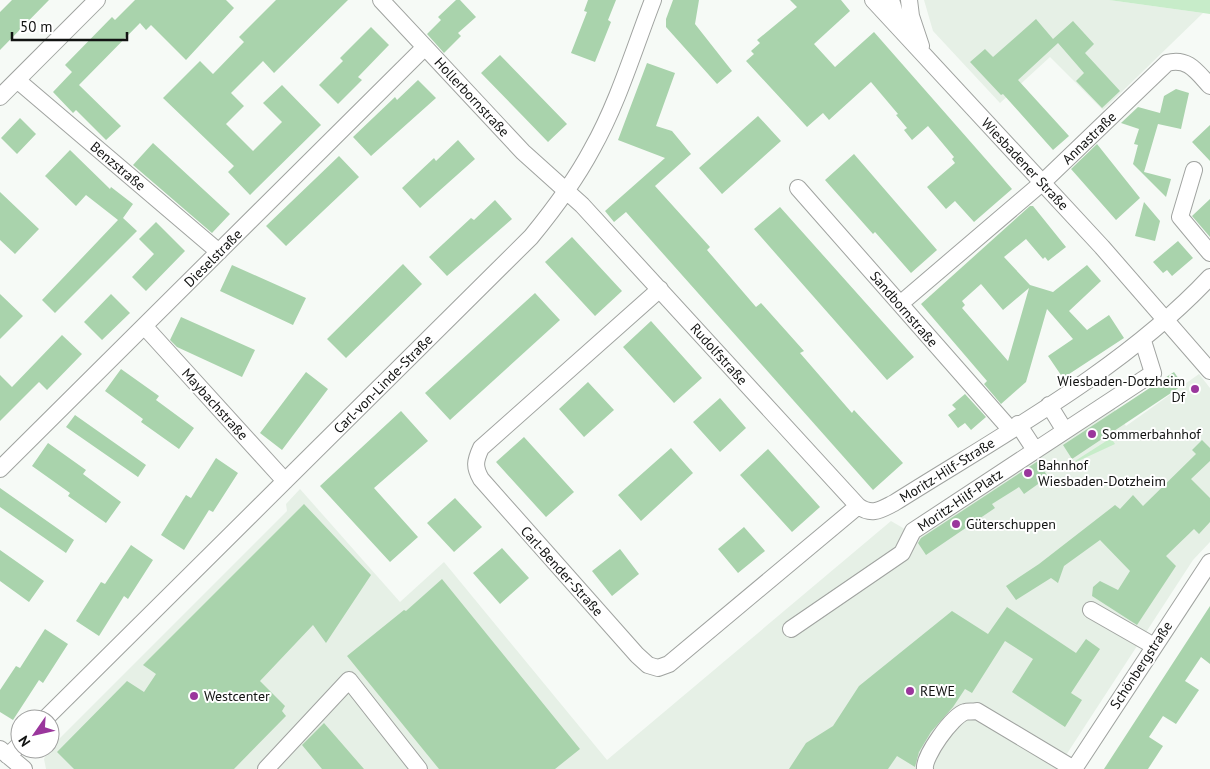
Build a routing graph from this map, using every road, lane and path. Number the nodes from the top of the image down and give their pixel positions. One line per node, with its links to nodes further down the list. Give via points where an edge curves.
1 (97, 0): 10 (street)
2 (381, 0): 8 (street, Hollerbornstraße)
3 (653, 0): 16 (street, Carl-von-Linde-Straße, via 604,127)
4 (873, 0): 7 (street)
5 (891, 0): 7 (street, Wiesbadener Straße)
6 (909, 0): 9 (street, Wiesbadener Straße, via 916,36)
7 (900, 29): 9 (street, Wiesbadener Straße)
8 (425, 47): 16 (street, Hollerbornstraße, via 523,152); 17 (street, Dieselstraße)
9 (925, 55): 14 (street, Wiesbadener Straße)
10 (17, 80): 12 (street); 17 (street, Benzstraße)
11 (1209, 84): 14 (street, Annastraße, via 1189,64 1177,60 1167,63)
12 (0, 97)
13 (1194, 170): 18 (street, via 1180,217)
14 (1043, 182): 21 (street, Annastraße); 22 (street, Wiesbadener Straße, via 1125,273 1143,285)
15 (798, 188): 21 (street, Sandbornstraße)
16 (567, 190): 20 (street, Rudolfstraße); 32 (street, Carl-von-Linde-Straße, via 531,237)
17 (219, 252): 23 (street, Dieselstraße)
18 (1210, 253)
19 (1210, 277): 22 (street, Moritz-Hilf-Straße)
20 (660, 289): 33 (street, Rudolfstraße); 33 (street, Carl-Bender-Straße, via 481,448 475,461 480,479 603,617 648,665 658,668 669,664)
21 (900, 304): 28 (street, Sandbornstraße)
22 (1169, 318): 24 (street, Moritz-Hilf-Straße); 25 (street, Wiesbadener Straße); 26 (street, Wiesbadener Straße)
23 (145, 327): 31 (street, Dieselstraße); 32 (street, Maybachstraße)
24 (1143, 341): 27 (street, Moritz-Hilf-Straße); 29 (street, via 1153,373)
25 (1210, 354)
26 (1210, 371)
27 (1048, 404): 28 (street, Moritz-Hilf-Straße); 29 (street)
28 (1014, 427): 30 (street); 34 (street, Moritz-Hilf-Straße)
29 (1065, 431): 30 (street, Moritz-Hilf-Platz)
30 (1035, 450): 37 (street, Moritz-Hilf-Platz, via 913,531 902,553)
31 (0, 469)
32 (285, 481): 39 (street, Carl-von-Linde-Straße)
33 (858, 506): 34 (street, Rudolfstraße)
34 (875, 513)
35 (1207, 571): 38 (street, Schönbergstraße)
36 (1091, 610): 38 (street)
37 (791, 629)
38 (1154, 646): 45 (street, Schönbergstraße)
39 (55, 709)
40 (4, 752): 41 (street)
41 (24, 769)
42 (266, 769): 43 (street, via 349,680)
43 (419, 769)
44 (925, 769): 45 (street, via 924,763 957,718 965,712 977,712)
45 (1074, 769)

